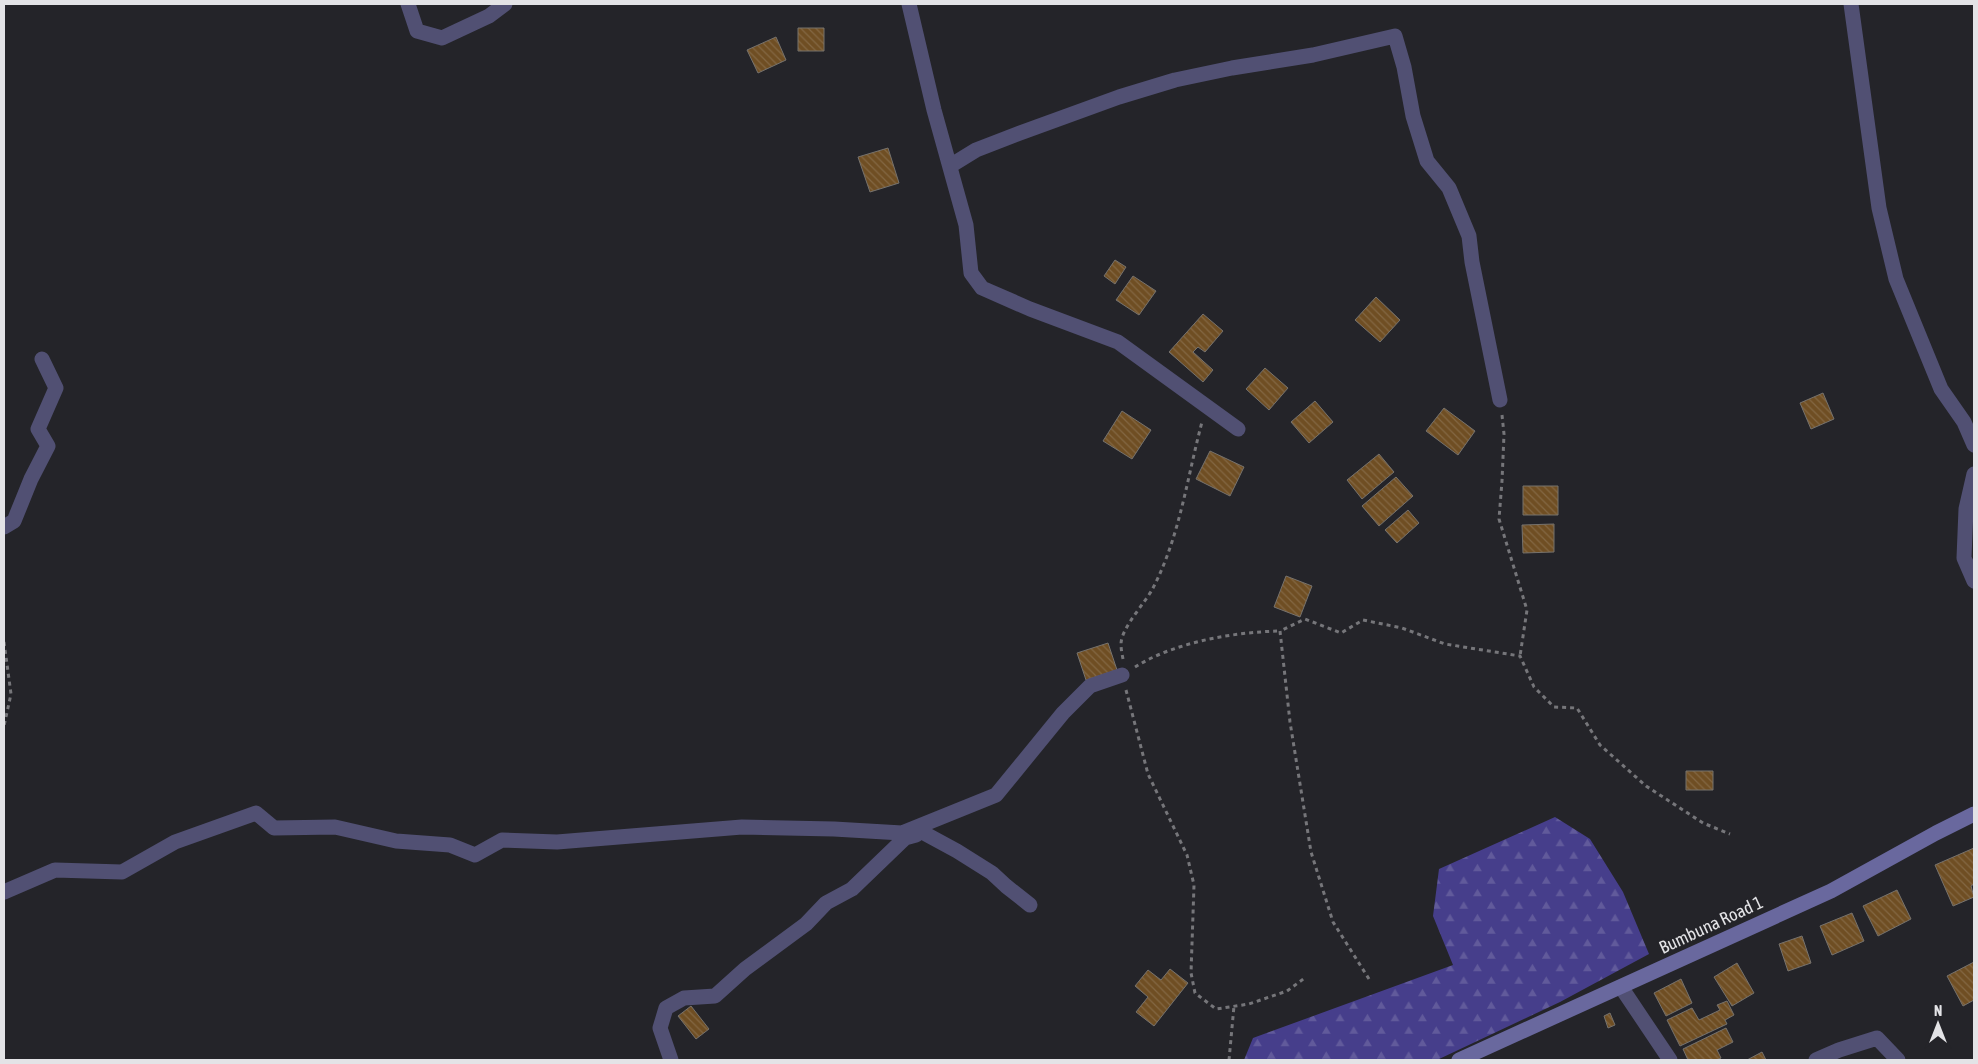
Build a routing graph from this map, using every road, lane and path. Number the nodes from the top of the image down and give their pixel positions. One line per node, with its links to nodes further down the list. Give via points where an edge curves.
1 (408, 4): 2 (street, via 417,31 442,38 489,16)
2 (505, 4)
3 (909, 4): 5 (street)
4 (1851, 4): 10 (street, via 1879,208 1896,279 1941,389 1964,422)
5 (950, 166): 7 (street, via 976,150 1156,86 1395,36 1427,161 1449,188 1469,236); 8 (street, via 966,225 971,273 982,288 1118,342)
6 (42, 359): 12 (street, via 56,388 38,429 48,446 14,522)
7 (1500, 400): 16 (path, via 1504,434 1499,519 1527,610)
8 (1206, 406): 9 (street); 17 (path, via 1169,550 1153,589 1120,642)
9 (1238, 429)
10 (1974, 445)
11 (1974, 474): 13 (street, via 1966,509 1964,558)
12 (4, 527)
13 (1974, 581)
14 (1280, 631): 16 (path, via 1305,619 1341,633 1363,620 1402,628 1445,644); 17 (path, via 1250,632 1193,644 1146,660); 26 (path, via 1290,722 1311,852 1333,922)
15 (4, 642): 18 (path, via 11,694)
16 (1520, 656): 22 (path, via 1534,687 1554,707 1577,708 1600,745 1646,786 1703,823)
17 (1122, 675): 21 (street, via 1090,686 1063,713 996,795); 28 (path, via 1148,774 1187,855 1194,885 1191,972 1195,993 1216,1009)
18 (4, 726)
19 (1974, 814): 27 (main road, Bumbuna Road 1, via 1831,891)
20 (922, 832): 21 (street); 24 (street, via 992,872); 29 (street, via 905,838 852,889 826,903 806,924 745,969 715,996 684,998 666,1008 660,1028)
21 (902, 833): 23 (street, via 742,827 557,842 502,840 475,855 450,845 396,841 335,827 274,828 256,813 175,842 122,872 55,870)
22 (1730, 834)
23 (4, 892)
24 (1030, 905)
25 (1306, 977): 28 (path, via 1287,991)
26 (1369, 979)
27 (1621, 987): 31 (main road, Bumbuna Road 1); 32 (street)
28 (1234, 1006): 30 (path)
29 (670, 1060)
30 (1229, 1060)
31 (1459, 1060)
32 (1670, 1060)
33 (1816, 1060): 34 (street, via 1877,1038)
34 (1898, 1060)

